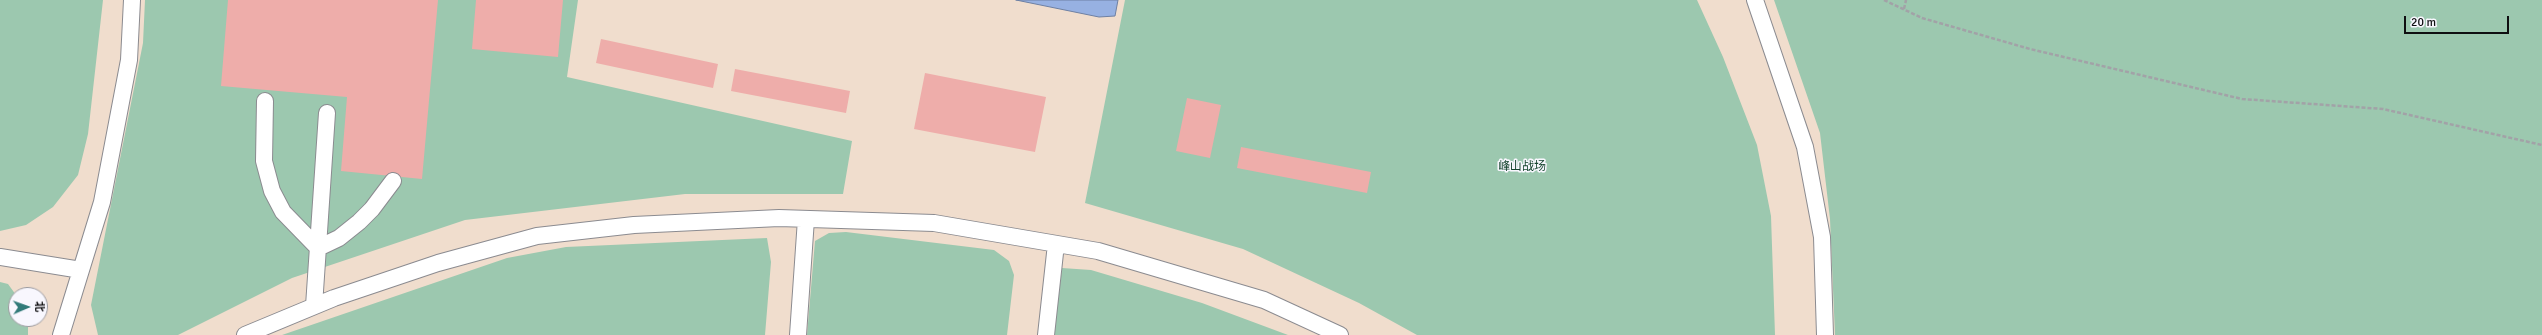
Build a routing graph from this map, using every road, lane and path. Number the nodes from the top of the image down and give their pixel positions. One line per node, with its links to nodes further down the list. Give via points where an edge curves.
1 (132, 0): 14 (lane, via 129,60 102,202)
2 (1754, 0): 21 (lane, via 1805,147 1822,236)
3 (1884, 0): 5 (path)
4 (1906, 0): 5 (path)
5 (1904, 10): 8 (path, via 1922,18 2030,49 2242,99 2383,109)
6 (265, 100): 12 (lane, via 264,160 272,191 283,212)
7 (328, 113): 12 (lane)
8 (2542, 145)
9 (393, 181): 12 (lane, via 359,222 339,238)
10 (806, 219): 11 (lane, via 934,223); 15 (lane, via 634,225 537,236 438,263); 18 (lane)
11 (1056, 244): 19 (lane); 20 (lane, via 1098,251 1264,300)
12 (318, 248): 15 (lane)
13 (0, 258): 14 (lane)
14 (81, 270): 16 (lane)
15 (314, 306): 17 (lane)
16 (61, 335)
17 (245, 335)
18 (798, 335)
19 (1046, 335)
20 (1340, 335)
21 (1825, 335)

